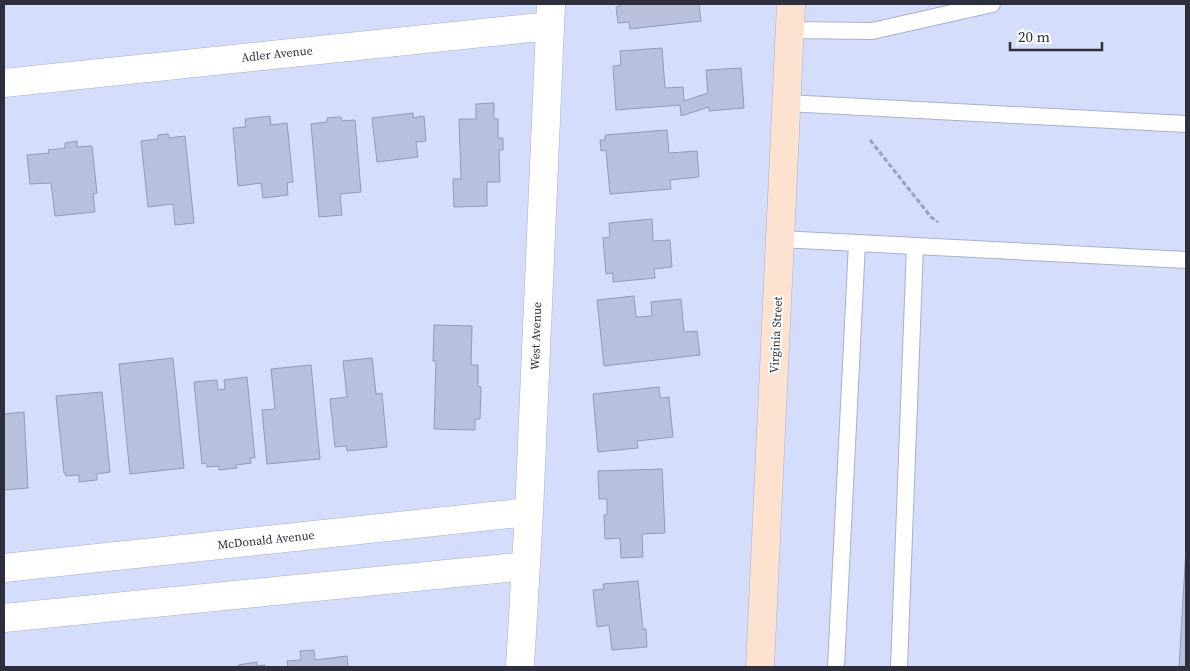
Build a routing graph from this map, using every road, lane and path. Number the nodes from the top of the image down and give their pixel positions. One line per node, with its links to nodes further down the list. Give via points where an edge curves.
1 (992, 4): 3 (lane, via 872,32)
2 (550, 15): 4 (street, Adler Avenue); 13 (street, West Avenue)
3 (790, 17): 5 (street, Virginia Street)
4 (4, 82)
5 (786, 103): 6 (lane); 9 (street, Virginia Street)
6 (1186, 124)
7 (870, 140): 8 (path)
8 (938, 223)
9 (780, 239): 10 (lane); 18 (street, Virginia Street)
10 (857, 243): 11 (lane); 19 (lane)
11 (916, 246): 12 (lane); 20 (lane)
12 (1186, 260)
13 (529, 512): 14 (street, West Avenue); 15 (street, McDonald Avenue)
14 (526, 566): 16 (street); 17 (street, West Avenue)
15 (4, 568)
16 (4, 618)
17 (520, 667)
18 (760, 667)
19 (836, 667)
20 (899, 667)

